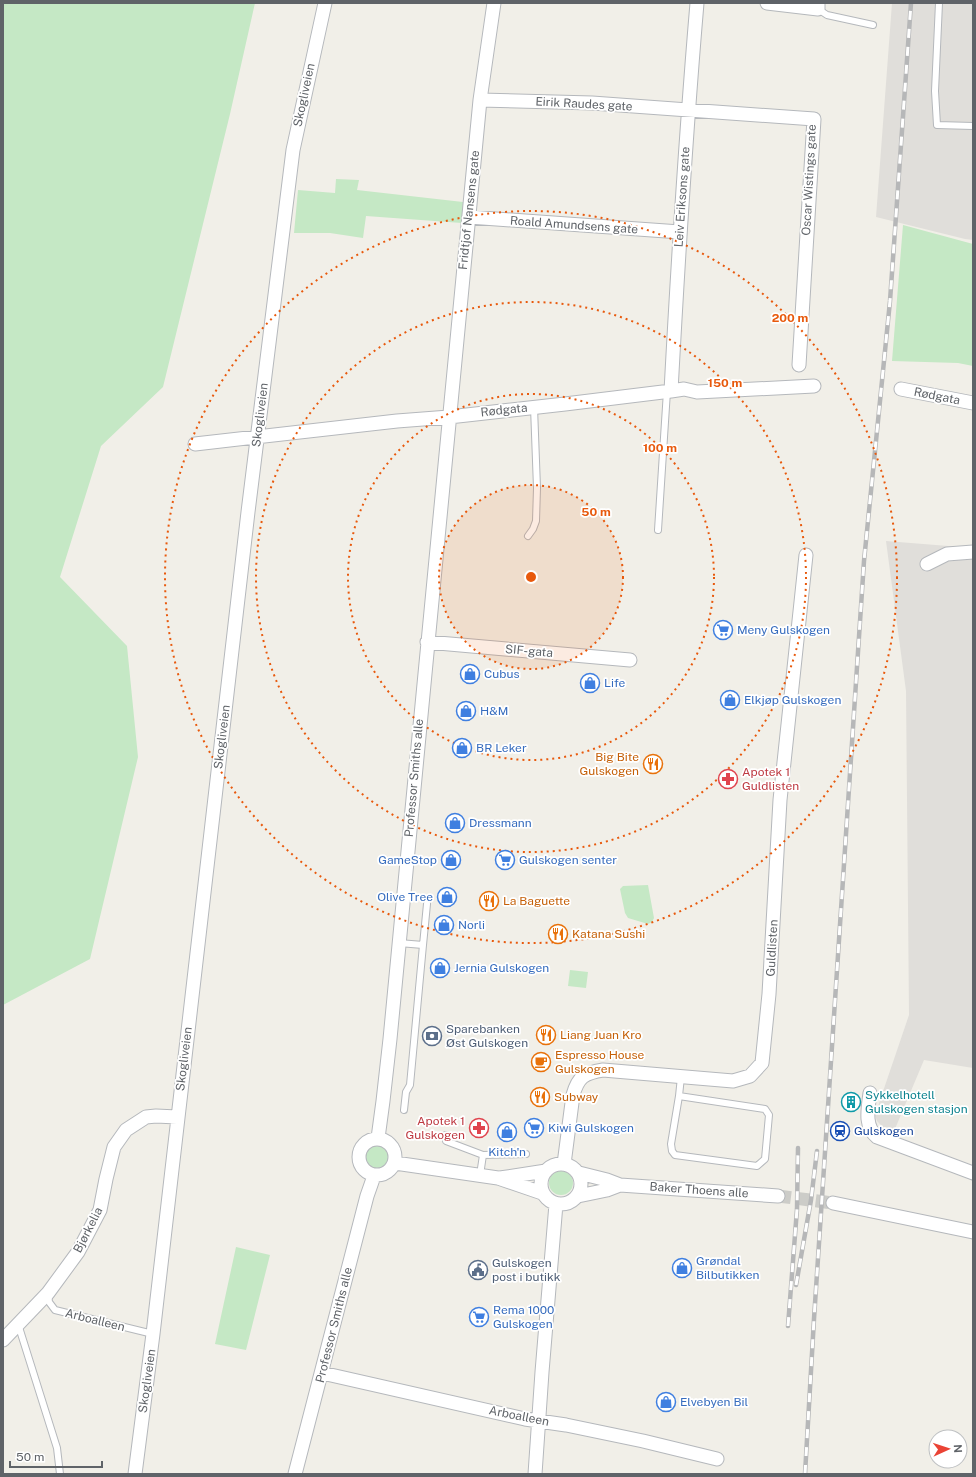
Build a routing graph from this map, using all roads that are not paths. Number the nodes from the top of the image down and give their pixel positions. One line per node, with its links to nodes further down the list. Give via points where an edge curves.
1 (325, 3): 20 (street, Skogliveien, via 293,150)
2 (494, 3): 8 (street, Fridtjof Nansens gate)
3 (697, 3): 9 (street, Leiv Eriksons gate)
4 (767, 3): 6 (street)
5 (939, 3): 10 (lane, via 935,91 937,125)
6 (818, 6): 7 (lane, via 828,15)
7 (873, 25)
8 (480, 100): 9 (street, Eirik Raudes gate, via 592,103); 11 (street, Fridtjof Nansens gate)
9 (688, 110): 12 (street, Leiv Eriksons gate); 13 (street, Oscar Wistings gate, via 814,119)
10 (973, 126)
11 (468, 217): 12 (street, Roald Amundsens gate); 19 (street, Fridtjof Nansens gate)
12 (680, 232): 16 (street, Leiv Eriksons gate)
13 (799, 365)
14 (814, 386): 16 (street, Rødgata)
15 (901, 389): 17 (street, Rødgata)
16 (669, 391): 18 (street, Rødgata); 22 (lane)
17 (973, 403)
18 (534, 407): 19 (street, Rødgata); 23 (lane, via 536,521)
19 (449, 417): 20 (street, Rødgata); 27 (street, Professor Smiths alle)
20 (257, 438): 21 (street, Rødgata); 36 (street, Skogliveien)
21 (195, 444)
22 (658, 530)
23 (528, 536)
24 (973, 552): 26 (street, via 947,554)
25 (806, 554): 32 (street, Guldlisten, via 780,800 769,994 762,1063 750,1076 733,1081)
26 (927, 564)
27 (427, 642): 28 (street, SIF-gata); 30 (street, Professor Smiths alle)
28 (630, 660)
29 (427, 904): 31 (lane)
30 (399, 943): 31 (lane); 38 (street, Professor Smiths alle)
31 (422, 945): 35 (lane, via 410,1085 406,1092)
32 (681, 1077): 34 (lane); 42 (street, Guldlisten, via 602,1070 585,1074 575,1086)
33 (870, 1093): 45 (street, via 868,1123 877,1137)
34 (679, 1096): 34 (lane, via 764,1109 769,1115 766,1159 757,1166 675,1155 671,1144)
35 (404, 1110)
36 (177, 1117): 56 (street, Bjørkelia, via 146,1117 126,1130 114,1147 100,1210 78,1252); 58 (street, Skogliveien)
37 (446, 1135): 40 (lane, via 446,1141)
38 (378, 1138): 41 (street, via 392,1147 396,1157); 47 (street, via 362,1146 358,1158 363,1169)
39 (526, 1154): 40 (lane)
40 (483, 1155): 46 (lane)
41 (395, 1163): 46 (street); 47 (street, via 389,1172)
42 (564, 1164): 43 (street, via 551,1166); 44 (street)
43 (546, 1171): 48 (street); 50 (street, via 541,1181)
44 (578, 1173): 49 (street, Baker Thoens alle); 51 (street, via 582,1184)
45 (973, 1173)
46 (480, 1175): 48 (street)
47 (374, 1176): 60 (street, Professor Smiths alle)
48 (498, 1178): 50 (street)
49 (620, 1186): 51 (street, Baker Thoens alle); 52 (street, Baker Thoens alle)
50 (542, 1193): 54 (street)
51 (578, 1196): 54 (street, via 570,1203)
52 (778, 1196)
53 (832, 1203): 55 (street)
54 (556, 1204): 61 (street)
55 (973, 1232)
56 (48, 1293): 57 (street, Bjørkelia); 58 (lane, Arboalleen, via 49,1302 55,1310)
57 (18, 1324): 59 (street, Bjørkelia); 63 (lane, via 57,1448)
58 (153, 1334): 64 (street, Skogliveien)
59 (3, 1340)
60 (322, 1373): 61 (street, Arboalleen); 65 (street, Professor Smiths alle)
61 (539, 1421): 62 (street, Arboalleen, via 643,1441); 66 (street)
62 (717, 1459)
63 (60, 1474)
64 (135, 1474)
65 (295, 1474)
66 (535, 1474)

